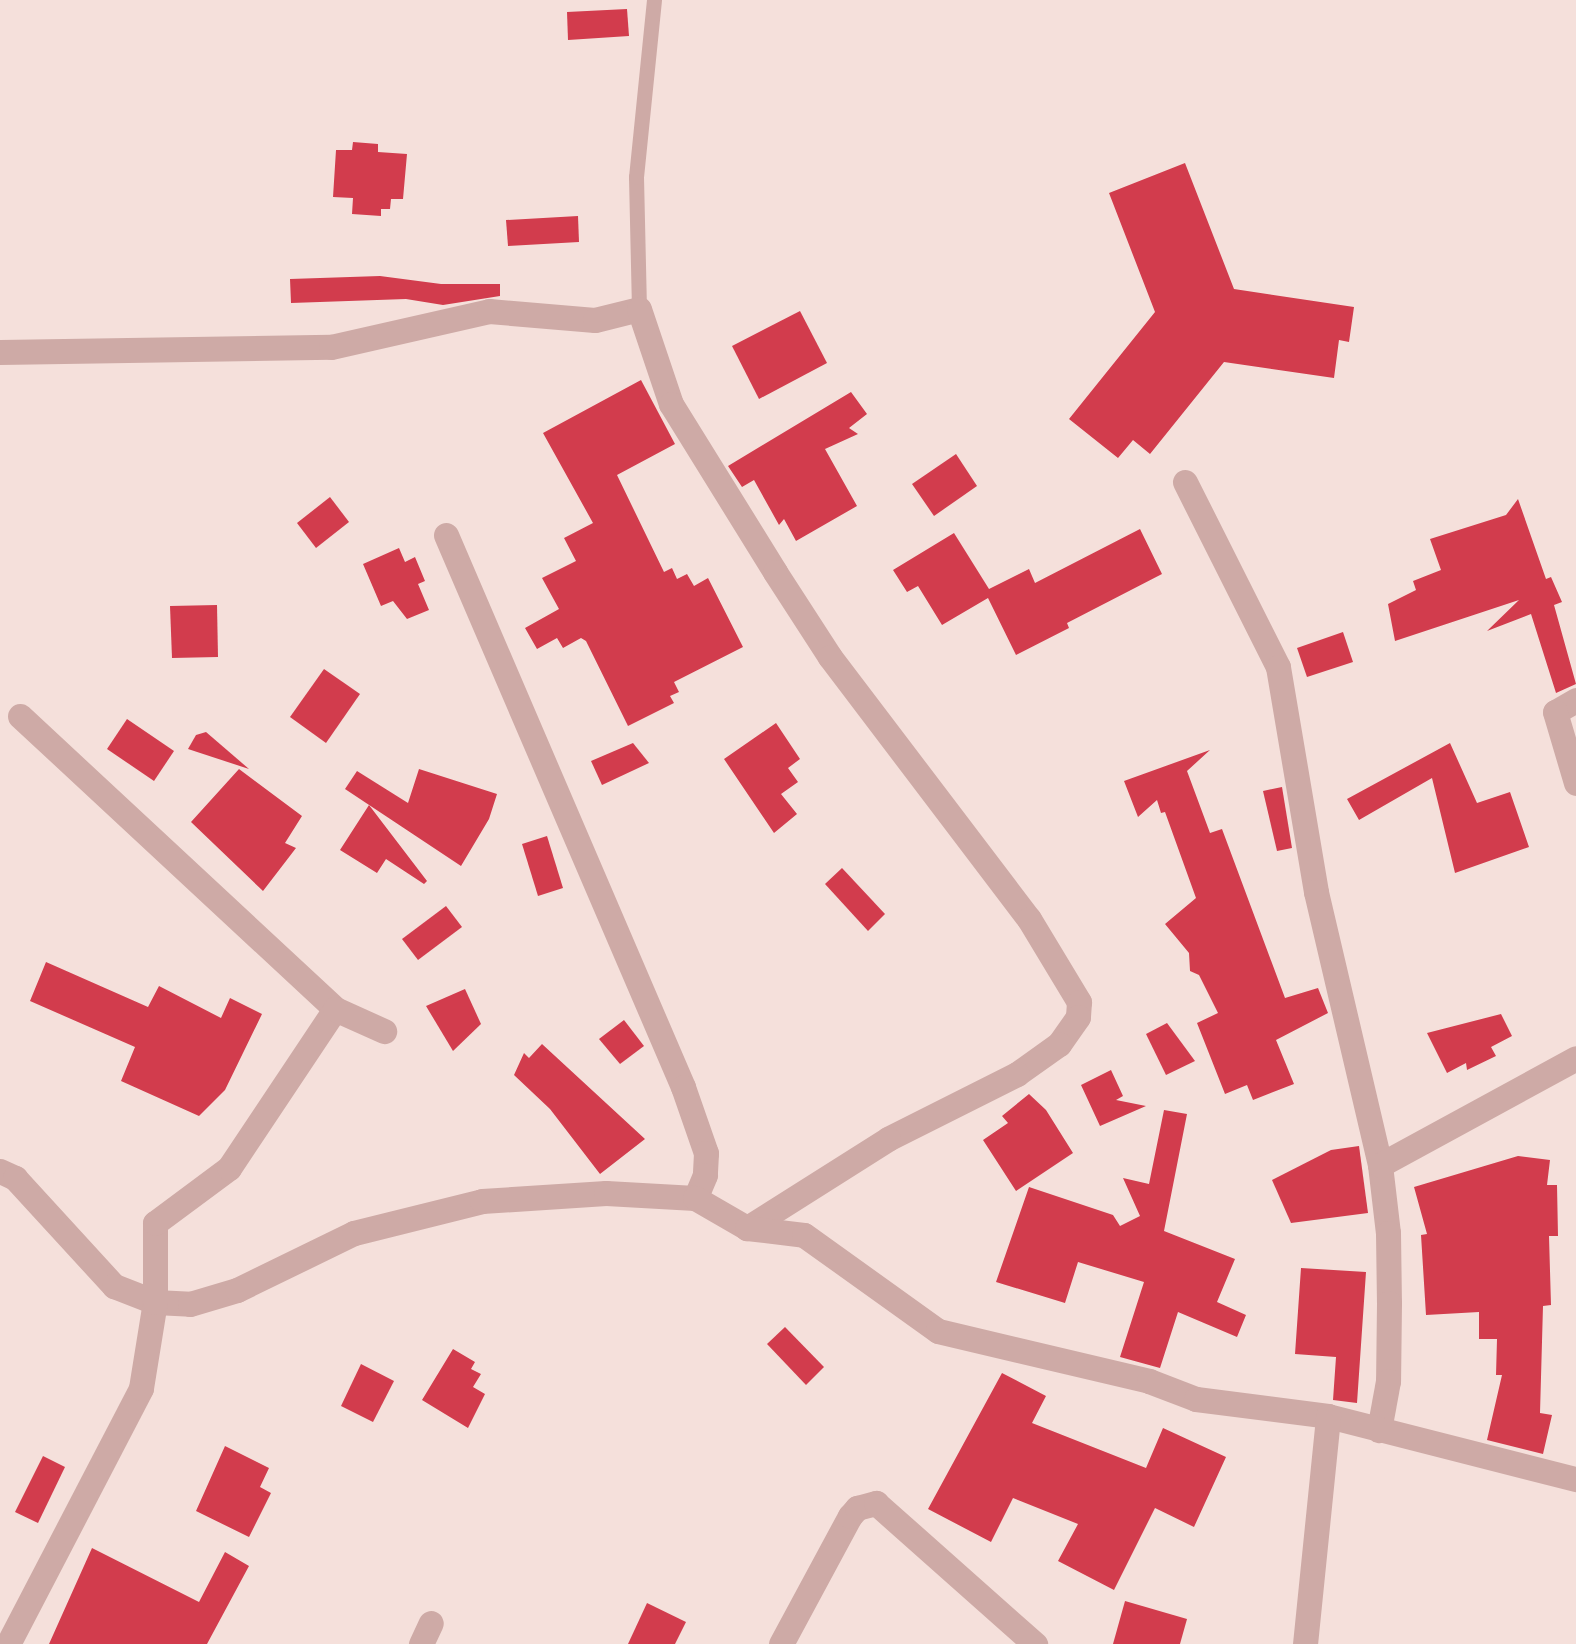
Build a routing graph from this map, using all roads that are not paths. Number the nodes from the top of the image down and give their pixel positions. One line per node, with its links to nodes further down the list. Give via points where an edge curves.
1 (654, 0): 2 (lane, via 636,176)
2 (639, 309): 3 (street, via 595,320 489,311 331,347); 15 (street, via 671,404 775,572 830,657 982,853 1078,1002 1078,1018 1059,1044 1017,1074 888,1139)
3 (0, 352)
4 (1184, 482): 12 (street, via 1278,667 1316,892)
5 (446, 535): 14 (street, via 683,1087 706,1153)
6 (1576, 700): 8 (street, via 1555,712)
7 (20, 716): 9 (street)
8 (1576, 783)
9 (335, 1009): 10 (street); 16 (street, via 229,1168 155,1223)
10 (384, 1031)
11 (1576, 1058): 12 (street)
12 (1380, 1166): 18 (street, via 1389,1303 1388,1381)
13 (0, 1171): 16 (street, via 15,1178 114,1286)
14 (695, 1198): 15 (street); 16 (street, via 606,1193 482,1201 354,1233 237,1290 190,1304)
15 (747, 1228): 17 (street, via 804,1235 938,1330 1149,1381 1196,1399)
16 (155, 1302): 20 (street, via 141,1388)
17 (1328, 1416): 18 (street); 23 (street)
18 (1379, 1430): 19 (street)
19 (1576, 1480)
20 (8, 1644)
21 (781, 1644): 22 (street, via 850,1516 876,1503)
22 (1035, 1644)
23 (1305, 1644)

